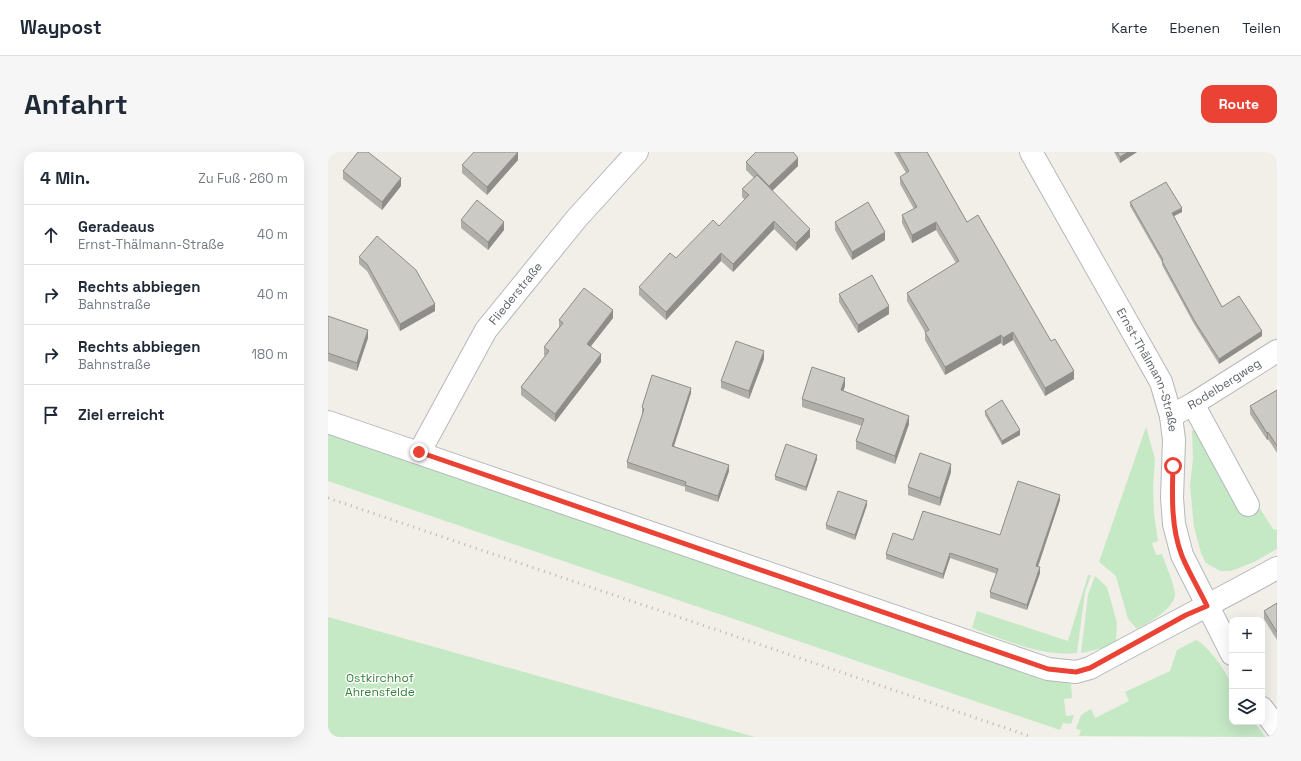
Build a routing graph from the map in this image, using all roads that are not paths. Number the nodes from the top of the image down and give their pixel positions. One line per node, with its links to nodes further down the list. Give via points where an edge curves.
1 (637, 152): 7 (street, Fliederstraße, via 577,218 486,330)
2 (1031, 152): 5 (street, Ernst-Thälmann-Straße, via 1156,371)
3 (1277, 351): 4 (street, Rodelbergweg)
4 (1193, 404): 5 (street, Rodelbergweg); 8 (street)
5 (1171, 416): 10 (street, Ernst-Thälmann-Straße, via 1174,440 1174,524 1182,555)
6 (328, 422): 7 (street)
7 (419, 452): 10 (street, via 1048,669 1076,672 1090,668)
8 (1248, 505)
9 (1277, 568): 10 (street)
10 (1207, 606): 11 (street, Ernst-Thälmann-Straße)
11 (1231, 653)
12 (1265, 712): 13 (street)
13 (1277, 728)

